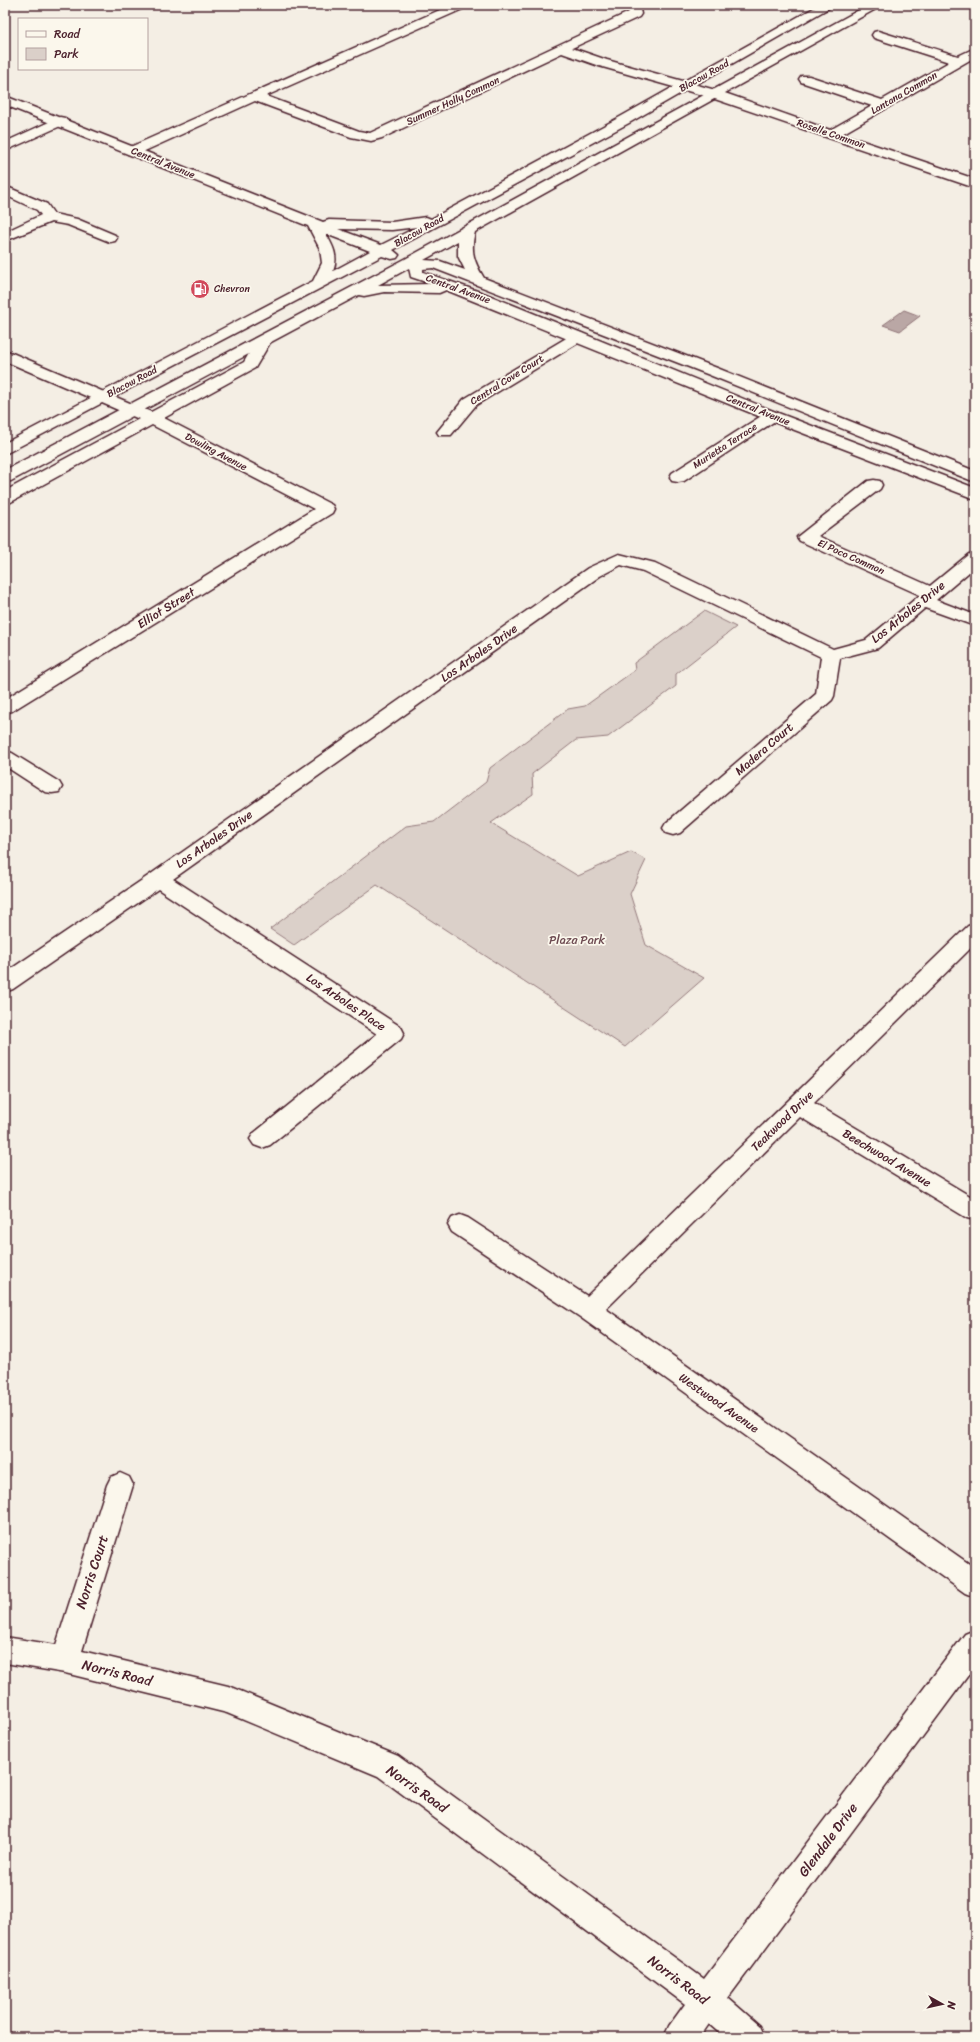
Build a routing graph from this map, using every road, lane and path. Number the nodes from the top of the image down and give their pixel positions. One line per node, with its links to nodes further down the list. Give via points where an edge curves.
1 (461, 5): 12 (street)
2 (633, 5): 6 (street, Summer Holly Common, via 635,14)
3 (828, 5): 10 (street, Blacow Road)
4 (874, 6): 11 (street, Blacow Road)
5 (878, 35): 8 (street)
6 (563, 49): 10 (street, Roselle Common); 12 (street, Summer Holly Common, via 371,137 356,134)
7 (975, 52): 8 (street, Lantana Common)
8 (960, 61): 14 (street, Lantana Common)
9 (804, 79): 14 (street)
10 (687, 86): 11 (street, Roselle Common); 21 (street, Blacow Road)
11 (714, 94): 16 (street, Roselle Common); 24 (street, Blacow Road)
12 (256, 97): 18 (street)
13 (5, 100): 15 (street, Central Avenue)
14 (883, 105): 16 (street, Lantana Common)
15 (60, 121): 17 (street); 18 (street, Central Avenue)
16 (832, 134): 19 (street, Roselle Common)
17 (5, 147)
18 (132, 151): 23 (street, Central Avenue)
19 (974, 182)
20 (5, 190): 22 (street, via 42,207)
21 (450, 214): 23 (street, via 423,222 392,226); 27 (street, Blacow Road)
22 (49, 217): 25 (street); 26 (street, via 72,222)
23 (314, 224): 27 (street, Central Avenue); 30 (street, via 327,249 329,263)
24 (468, 230): 28 (street, Blacow Road); 29 (street, via 463,247 464,253)
25 (5, 237)
26 (110, 238)
27 (382, 251): 28 (street, Central Avenue); 30 (street, Blacow Road)
28 (410, 262): 32 (street, Blacow Road)
29 (478, 280): 31 (street, Central Avenue, via 435,264 416,265 416,274); 43 (street, Central Avenue)
30 (319, 284): 36 (street, Blacow Road)
31 (463, 291): 32 (street, via 384,288); 33 (street, Central Avenue)
32 (347, 296): 34 (street, Blacow Road)
33 (578, 337): 38 (street, Central Avenue); 40 (street, Central Cove Court, via 470,402)
34 (263, 341): 37 (street, Blacow Road); 39 (street, via 250,365)
35 (5, 355): 36 (street, Dowling Avenue)
36 (104, 396): 37 (street, Dowling Avenue); 41 (street, Blacow Road)
37 (132, 409): 39 (street, Dowling Avenue); 44 (street, Blacow Road)
38 (772, 416): 42 (street, Murietta Terrace); 46 (street, Central Avenue)
39 (153, 419): 47 (street); 48 (street, Dowling Avenue)
40 (445, 432)
41 (5, 449)
42 (678, 476)
43 (975, 476)
44 (5, 477)
45 (874, 485): 50 (street, El Poco Common, via 806,537)
46 (975, 494)
47 (5, 498)
48 (326, 509): 53 (street, Elliot Street)
49 (975, 558): 50 (street, Los Arboles Drive)
50 (926, 597): 51 (street); 52 (street, Los Arboles Drive, via 872,644)
51 (975, 621)
52 (831, 655): 56 (street, Madera Court, via 824,696); 57 (street, Los Arboles Drive, via 649,567 619,559 588,576)
53 (5, 707)
54 (5, 758): 55 (street)
55 (52, 787)
56 (673, 828)
57 (158, 879): 59 (street, Los Arboles Drive); 61 (street, Los Arboles Place, via 393,1033)
58 (975, 931): 60 (street, Teakwood Drive)
59 (5, 984)
60 (799, 1105): 62 (street, Beechwood Avenue); 64 (street, Teakwood Drive)
61 (262, 1139)
62 (975, 1211)
63 (460, 1225): 64 (street, Westwood Avenue)
64 (589, 1310): 66 (street, Westwood Avenue)
65 (120, 1485): 69 (street, Norris Court)
66 (975, 1584)
67 (975, 1643): 70 (street, Glendale Drive)
68 (5, 1650): 69 (street, Norris Road)
69 (65, 1660): 70 (street, Norris Road, via 228,1700 388,1766)
70 (707, 2001): 71 (street, Glendale Drive); 72 (street, Norris Road)
71 (680, 2037)
72 (749, 2037)

